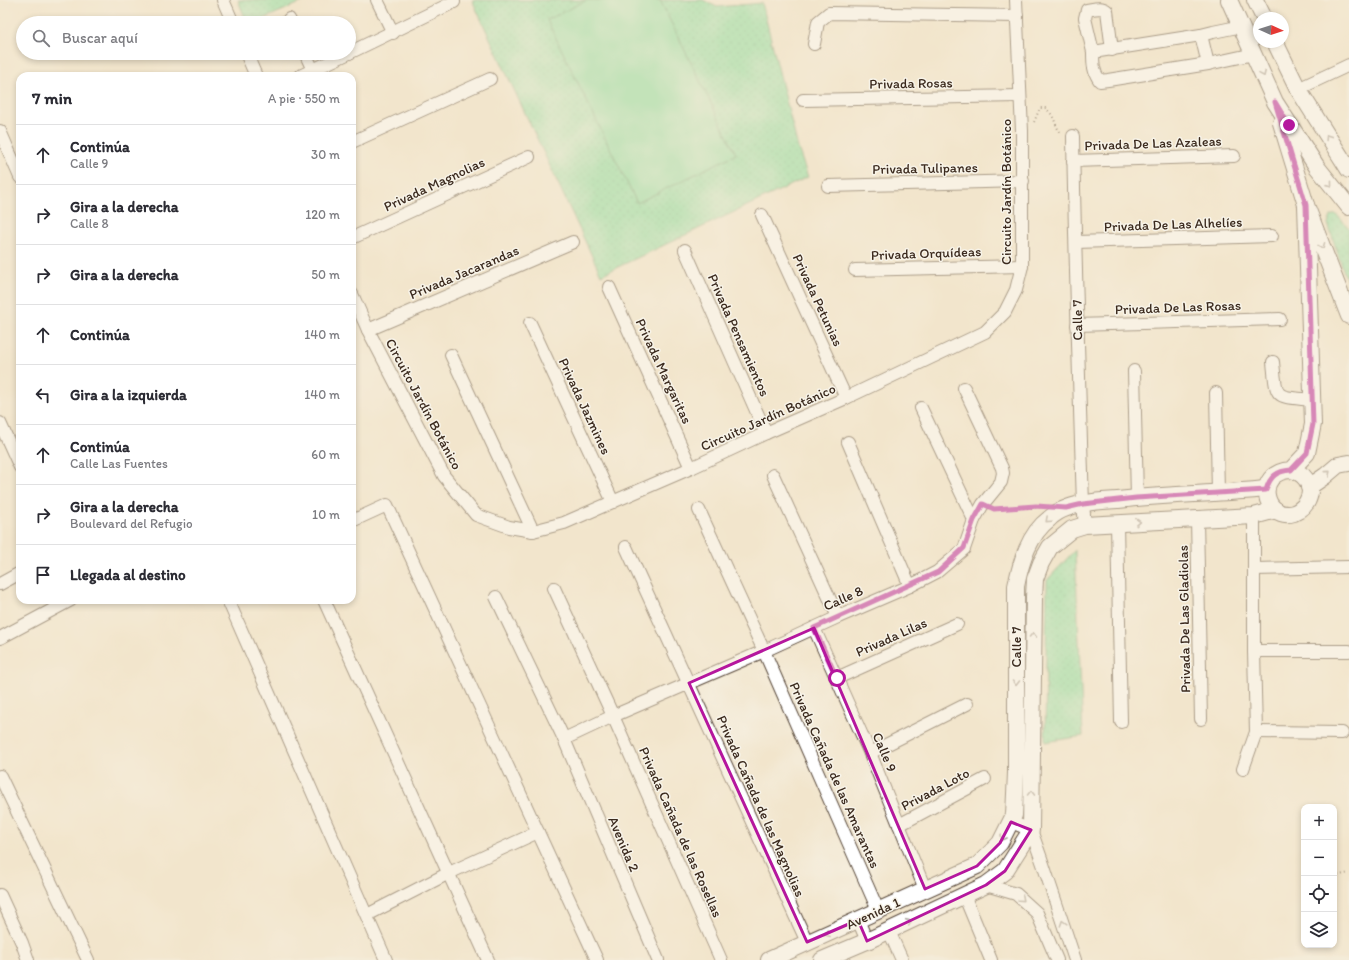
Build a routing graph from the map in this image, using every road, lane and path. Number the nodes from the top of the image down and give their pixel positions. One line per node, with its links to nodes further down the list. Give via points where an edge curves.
1 (223, 0): 8 (street)
2 (377, 0): 11 (street)
3 (1016, 0): 9 (street, Circuito Jardín Botánico)
4 (1229, 0): 10 (main road)
5 (1255, 0): 7 (main road)
6 (454, 2): 11 (street)
7 (1261, 12)
8 (230, 16)
9 (1017, 16): 13 (street, via 829,14 818,22); 29 (street, Circuito Jardín Botánico)
10 (1242, 26): 12 (street); 18 (main road)
11 (393, 32): 15 (street)
12 (1201, 35): 16 (street); 22 (street)
13 (814, 44)
14 (1278, 48): 28 (main road)
15 (356, 50)
16 (1112, 50): 17 (street); 17 (street, via 1107,11 1102,8 1087,10 1085,14)
17 (1093, 52): 22 (street, via 1095,76 1100,81)
18 (1254, 54): 22 (street); 31 (main road, one-way to 31)
19 (249, 60): 25 (street)
20 (308, 60): 24 (street)
21 (334, 60): 24 (street)
22 (1208, 64)
23 (1349, 65): 28 (street)
24 (313, 70): 26 (street)
25 (254, 72)
26 (309, 72)
27 (490, 79): 34 (street)
28 (1298, 89): 40 (main road, one-way to 28)
29 (1020, 96): 30 (street, Privada Rosas); 33 (street, Circuito Jardín Botánico)
30 (803, 100)
31 (1275, 102): 43 (main road); 44 (main road, one-way to 44, via 1317,167)
32 (0, 131): 39 (street)
33 (1022, 131): 35 (path, via 1032,126 1040,108 1045,108 1052,113 1059,130); 41 (street, Circuito Jardín Botánico)
34 (356, 140)
35 (1073, 140): 38 (street, Calle 7)
36 (1234, 156): 38 (street, Privada De Las Azaleas)
37 (528, 157): 46 (street, Privada Magnolias)
38 (1073, 161): 49 (street, Calle 7)
39 (16, 168)
40 (1349, 170)
41 (1023, 181): 42 (street, Privada Tulipanes); 51 (street, Circuito Jardín Botánico)
42 (828, 186)
43 (1306, 205): 55 (main road, one-way to 55); 66 (main road)
44 (1349, 207)
45 (762, 215): 65 (street, Privada Petunias)
46 (356, 236)
47 (1272, 236): 49 (street, Privada De Las Alhelíes)
48 (573, 242): 59 (street, Privada Jacarandas)
49 (1076, 242): 58 (street, Calle 7)
50 (685, 250): 69 (street, Privada Pensamientos)
51 (1022, 266): 52 (street, Privada Orquídeas); 65 (street, Circuito Jardín Botánico, via 1016,290 1005,312 984,332)
52 (855, 270)
53 (609, 287): 73 (street, Privada Margaritas)
54 (356, 303): 59 (street, Circuito Jardín Botánico)
55 (1349, 316)
56 (1280, 318): 58 (street, Privada De Las Rosas)
57 (530, 323): 80 (street, Privada Jazmines)
58 (1077, 324): 82 (street, Calle 7)
59 (368, 330): 92 (street, Circuito Jardín Botánico, via 444,476 476,515 509,527)
60 (451, 355): 92 (street)
61 (1273, 362): 66 (street, via 1276,389 1282,397)
62 (1134, 371): 79 (street)
63 (964, 388): 81 (street, Calle 8, via 1003,473 1001,482)
64 (1216, 393): 78 (street)
65 (846, 398): 69 (street, Circuito Jardín Botánico)
66 (1312, 400): 74 (main road, via 1313,424 1307,453)
67 (921, 408): 89 (street)
68 (0, 423): 71 (street)
69 (766, 433): 73 (street, Circuito Jardín Botánico)
70 (848, 442): 98 (street)
71 (16, 458)
72 (1349, 463): 76 (main road, one-way to 72, via 1338,465)
73 (691, 468): 80 (street, Circuito Jardín Botánico)
74 (1291, 470): 76 (main road, via 1302,474); 77 (main road, via 1276,473 1268,482)
75 (773, 474): 104 (street)
76 (1309, 487): 85 (main road, via 1310,496 1299,511 1292,514)
77 (1266, 490): 78 (main road); 85 (main road, via 1268,501)
78 (1218, 493): 79 (main road)
79 (1136, 498): 82 (main road)
80 (613, 502): 92 (street, Circuito Jardín Botánico, via 564,523)
81 (983, 504): 83 (path, via 994,509); 89 (street, Calle 8)
82 (1083, 504): 91 (street, Calle 7); 124 (main road, Calle 7, one-way to 124, via 1066,508 1048,519 1028,546 1020,564 1016,586 1016,773 1014,815)
83 (1044, 507)
84 (699, 510): 108 (street, Privada Cañada de las Amarantas)
85 (1276, 510): 86 (main road)
86 (1254, 516): 88 (main road); 95 (street)
87 (356, 519): 127 (street, via 387,505)
88 (1197, 519): 90 (main road, one-way to 88); 115 (street, Privada De Las Gladiolas)
89 (974, 520): 98 (street, Calle 8, via 960,553 938,572)
90 (1116, 523): 91 (main road); 116 (street)
91 (1085, 525): 126 (main road, Calle 7, one-way to 91, via 1035,579 1050,548 1072,529)
92 (533, 530)
93 (626, 547): 112 (street, Privada Cañada de las Magnolias)
94 (1349, 567): 95 (street)
95 (1254, 569): 109 (street)
96 (16, 575): 97 (street)
97 (0, 584)
98 (910, 586): 104 (street, Calle 8)
99 (554, 588): 114 (street, Privada Cañada de las Rosellas)
100 (496, 597): 119 (street, Avenida 2)
101 (64, 604): 107 (street)
102 (230, 604): 137 (street)
103 (326, 604): 129 (street)
104 (838, 616): 106 (street, Calle 8)
105 (957, 624): 111 (street, Privada Lilas)
106 (814, 628): 108 (street, Calle 8); 111 (street, Calle 9)
107 (0, 638)
108 (764, 651): 112 (street, Calle 8); 136 (street, Privada Cañada de las Amarantas)
109 (1254, 651): 110 (street); 117 (street)
110 (1349, 651)
111 (837, 678): 120 (street, Calle 9)
112 (689, 683): 114 (street, Calle 8); 141 (street, Privada Cañada de las Magnolias)
113 (967, 704): 120 (street)
114 (613, 716): 119 (street, Calle 8); 148 (street, Privada Cañada de las Rosellas)
115 (1201, 719)
116 (1121, 722)
117 (1256, 732): 118 (street); 121 (street)
118 (1342, 733)
119 (564, 739): 147 (street, Avenida 2)
120 (870, 753): 125 (street, Calle 9)
121 (1244, 769)
122 (0, 776): 143 (street)
123 (985, 780): 125 (street, Privada Loto)
124 (1011, 822): 126 (street); 128 (main road, Calle 7, one-way to 128, via 1000,843)
125 (899, 825): 133 (street, Calle 9)
126 (1031, 830): 132 (main road, Calle 7, via 1005,871); 154 (street, Calle 7, one-way to 126)
127 (538, 832): 129 (street); 146 (street)
128 (977, 866): 133 (main road, Avenida 1)
129 (448, 873): 137 (street); 145 (street)
130 (1349, 873): 131 (path)
131 (1337, 875)
132 (986, 885): 135 (main road, Avenida 1); 153 (street, one-way to 153, via 1016,894 1037,913)
133 (926, 889): 136 (main road, Avenida 1)
134 (0, 895): 142 (street)
135 (964, 895): 139 (main road, Avenida 1, one-way to 135); 152 (street)
136 (878, 910): 138 (main road, Avenida 1)
137 (367, 915): 144 (street)
138 (858, 920): 140 (street); 141 (main road, Avenida 1, one-way to 141)
139 (889, 931): 140 (main road, Avenida 1); 151 (street)
140 (867, 941): 150 (main road, Avenida 1)
141 (807, 942): 149 (main road, Avenida 1)
142 (28, 960)
143 (88, 960)
144 (386, 960)
145 (488, 960)
146 (597, 960)
147 (658, 960)
148 (721, 960)
149 (769, 960)
150 (822, 960)
151 (902, 960)
152 (991, 960)
153 (1057, 960)
154 (1074, 960)

